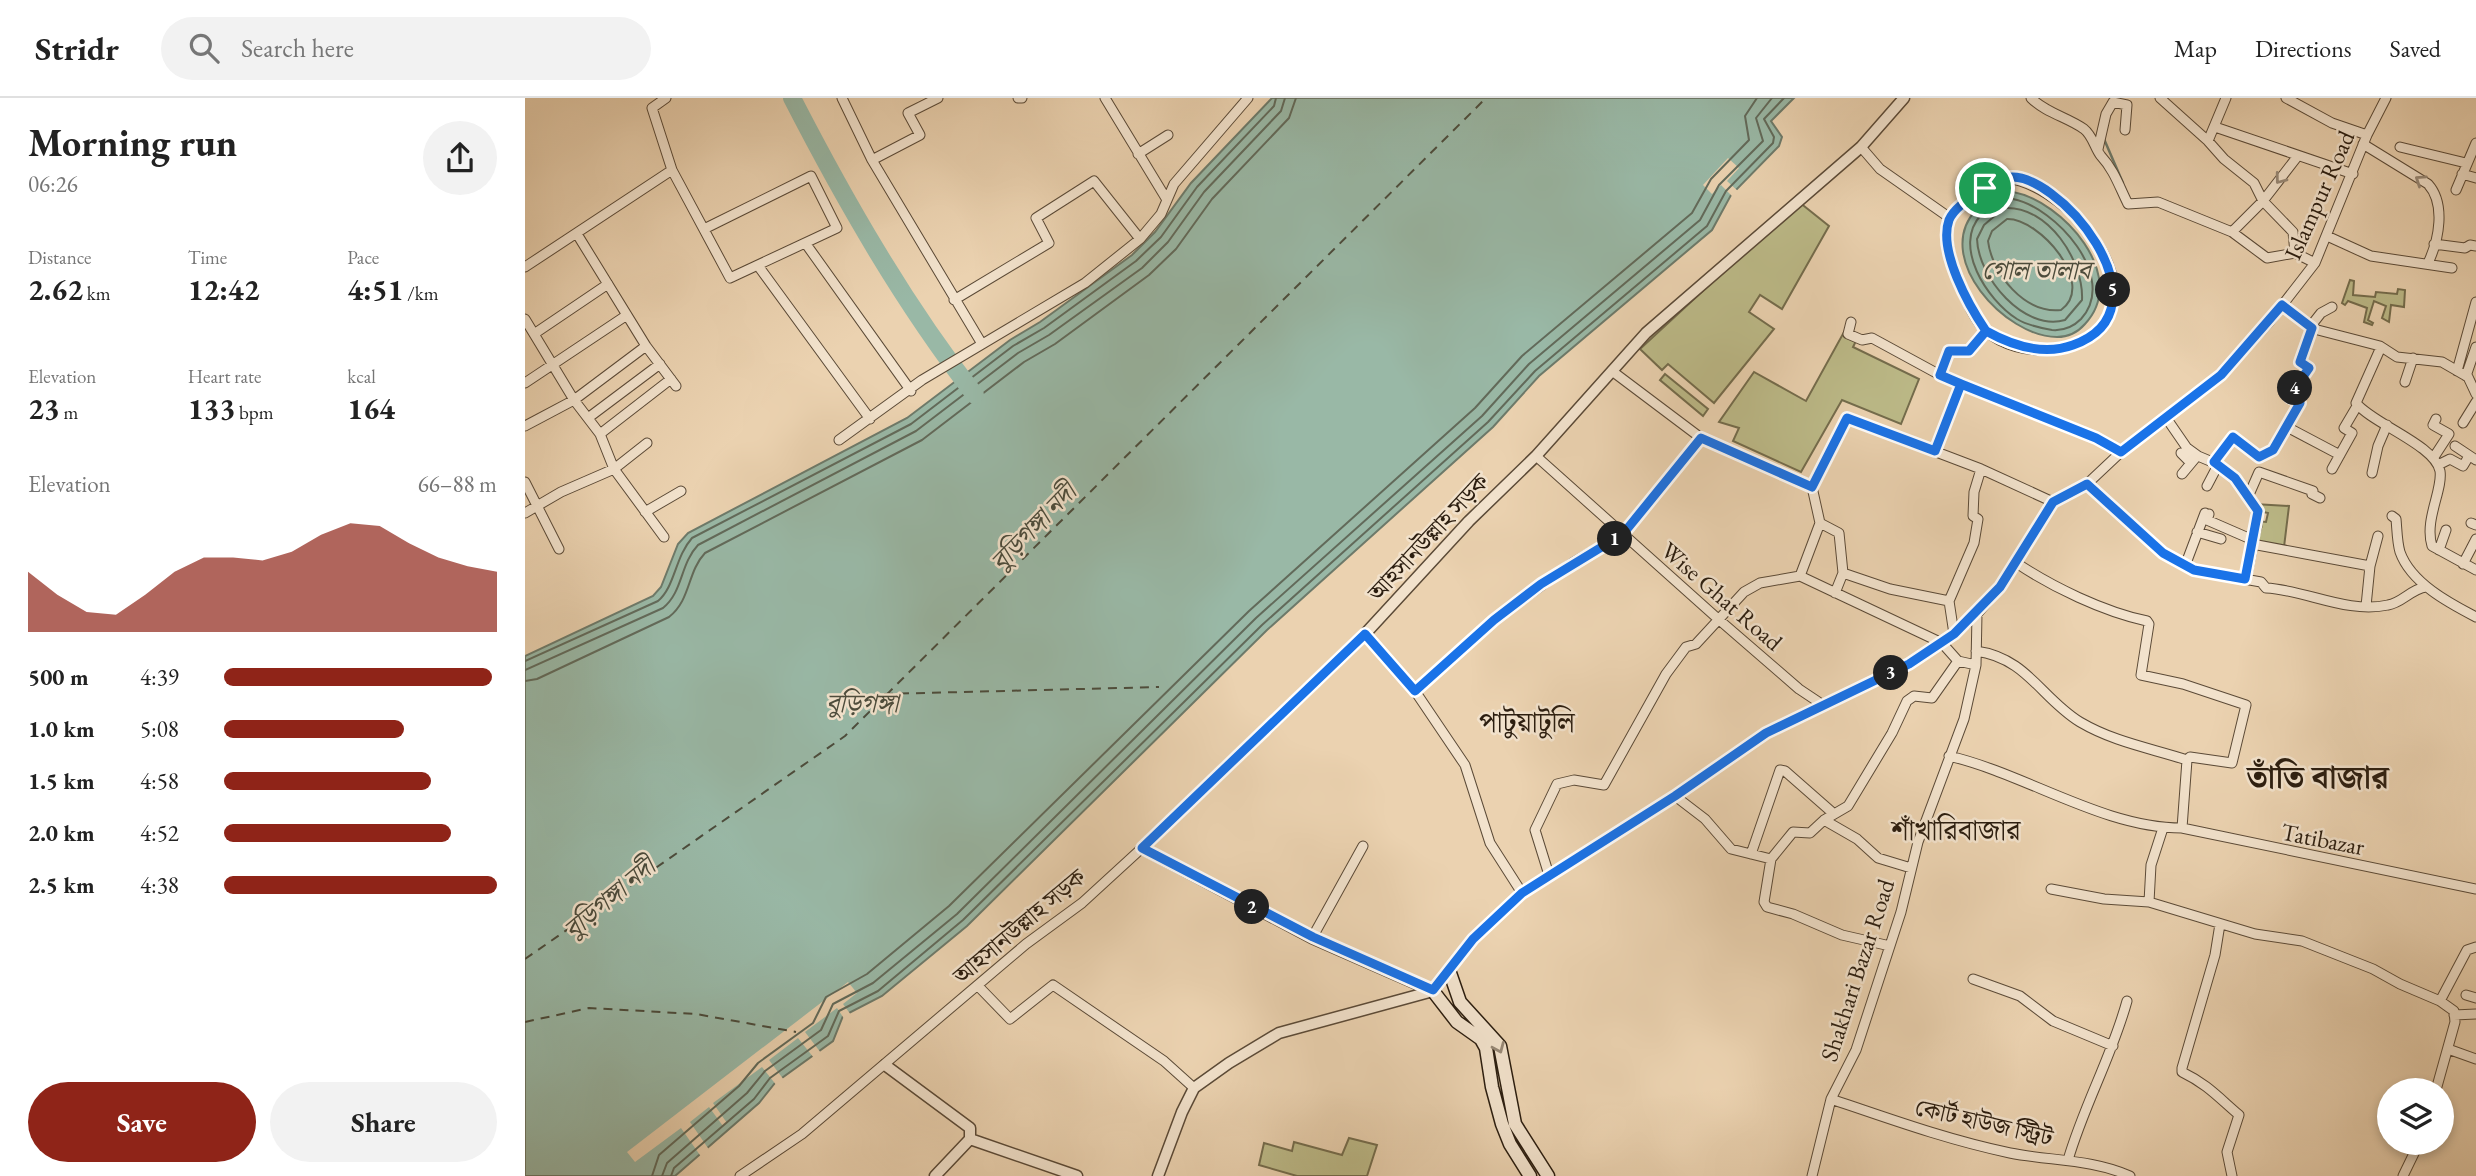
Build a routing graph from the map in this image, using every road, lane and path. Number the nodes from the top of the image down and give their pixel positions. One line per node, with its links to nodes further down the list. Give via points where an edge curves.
1 (666, 98): 25 (street, via 652,108)
2 (842, 98): 23 (street)
3 (938, 98): 23 (street, via 908,113 921,135)
4 (1105, 98): 21 (street)
5 (1248, 98): 30 (street, via 1174,184)
6 (1904, 98): 18 (street, আহসানউল্লাহ সড়ক)
7 (2031, 98): 20 (street, via 2041,108 2084,129)
8 (2161, 98): 16 (street)
9 (2226, 98): 12 (street)
10 (2286, 98): 15 (street)
11 (2386, 98): 15 (street, Islampur Road)
12 (2215, 127): 16 (street); 22 (street)
13 (2125, 130): 20 (street, via 2127,105 2113,103)
14 (1168, 135): 21 (street)
15 (2365, 140): 26 (street, Islampur Road); 39 (street, one-way to 15, via 2439,211 2436,194)
16 (2209, 141): 31 (street, via 2255,183)
17 (2476, 143): 24 (street)
18 (1861, 147): 32 (street, via 1880,169); 64 (street, আহসানউল্লাহ সড়ক, via 1646,333)
19 (2400, 147): 24 (street)
20 (2098, 149): 34 (street, via 2113,169 2128,204 2158,202)
21 (1138, 154): 30 (street)
22 (2297, 156): 26 (street); 31 (street, one-way to 31)
23 (871, 160): 48 (street)
24 (2466, 163): 27 (street)
25 (672, 170): 33 (street); 35 (street)
26 (2353, 174): 36 (street, Islampur Road)
27 (2462, 174): 28 (street); 29 (street)
28 (2476, 178)
29 (2456, 190)
30 (1167, 200): 37 (street)
31 (2263, 201): 34 (street); 41 (street, via 2293,232)
32 (1950, 218): 56 (street, via 1946,235 1953,266); 56 (street, via 1985,188 2006,178 2022,179 2079,219 2109,271 2113,289 2108,318 2080,343 2045,351)
33 (704, 229): 38 (street, via 811,176 837,228); 45 (street, via 730,278)
34 (2232, 232): 41 (street, via 2267,258)
35 (577, 234): 44 (street); 47 (street)
36 (2327, 236): 42 (street, Islampur Road); 43 (street, via 2371,256)
37 (1140, 239): 48 (street, via 1094,181 1035,218 1049,243); 57 (street, via 1085,283)
38 (806, 244): 45 (street); 71 (street)
39 (2434, 244): 40 (street); 43 (street)
40 (2476, 246)
41 (2295, 253): 42 (street)
42 (2315, 262): 50 (street, Islampur Road)
43 (2428, 263): 46 (street)
44 (525, 267)
45 (759, 267): 77 (street)
46 (2452, 268)
47 (608, 284): 52 (street); 54 (street)
48 (954, 300): 57 (street)
49 (2476, 302): 65 (street)
50 (2282, 305): 55 (street); 78 (street, Islampur Road, via 2221,375)
51 (2332, 307): 55 (street, via 2321,313)
52 (627, 315): 58 (street); 63 (street)
53 (1851, 322): 66 (street, via 1848,334 1862,340 1873,338)
54 (529, 328): 63 (street)
55 (2311, 328): 59 (street); 83 (street, via 2300,362 2309,368 2289,397 2300,403)
56 (1986, 331): 66 (street, via 1969,351 1949,351)
57 (982, 344): 71 (street)
58 (646, 346): 62 (street); 73 (street)
59 (2381, 347): 61 (street, via 2396,357); 75 (street, via 2356,398)
60 (2476, 347): 67 (street)
61 (2413, 358): 65 (street, via 2442,362); 68 (street)
62 (660, 365): 76 (street); 84 (street, via 673,382)
63 (554, 366): 69 (street); 73 (street)
64 (1612, 371): 85 (street); 93 (street, আহসানউল্লাহ সড়ক)
65 (2457, 371): 67 (street)
66 (1940, 375): 70 (street)
67 (2466, 376): 72 (street)
68 (2405, 382)
69 (525, 383)
70 (1961, 384): 89 (street); 90 (street)
71 (911, 391): 77 (street)
72 (2476, 394)
73 (574, 400): 76 (street); 82 (street)
74 (2476, 402): 80 (street)
75 (2357, 405): 81 (street); 92 (street, via 2344,428 2352,433)
76 (588, 418): 84 (street)
77 (870, 419): 86 (street)
78 (2167, 419): 90 (street, Islampur Road); 95 (street)
79 (2436, 419): 96 (street, via 2433,425 2449,435)
80 (2463, 424)
81 (2387, 425): 96 (street); 101 (street)
82 (525, 426)
83 (2287, 427): 92 (street); 97 (street, via 2263,457 2233,437)
84 (600, 434): 98 (street)
85 (1701, 438): 106 (street); 118 (street)
86 (839, 440)
87 (647, 443): 98 (street)
88 (2455, 446): 94 (street)
89 (1935, 451): 99 (street); 106 (street, via 1847,418)
90 (2121, 452): 104 (street, Islampur Road)
91 (2181, 453): 95 (street)
92 (2340, 455): 100 (street)
93 (1536, 456): 118 (street, Wise Ghat Road); 141 (street, আহসানউল্লাহ সড়ক)
94 (2473, 458): 96 (street, via 2463,466 2450,459)
95 (2194, 459): 97 (street); 102 (street)
96 (2436, 461): 125 (street, via 2441,473 2427,533)
97 (2216, 463): 105 (street); 108 (street, via 2235,478)
98 (614, 469): 111 (street); 112 (street)
99 (1981, 469): 110 (street); 136 (street, via 1974,492 1973,516 1978,519 1974,543)
100 (2332, 469)
101 (2372, 472)
102 (2182, 474)
103 (525, 482): 111 (street)
104 (2087, 484): 110 (street, Islampur Road); 128 (street, via 2163,553)
105 (2207, 486)
106 (1812, 487): 115 (street)
107 (681, 491): 112 (street)
108 (2248, 497): 109 (street, via 2259,472 2292,481); 123 (street, via 2258,511)
109 (2320, 498)
110 (2053, 502): 126 (street)
111 (538, 506): 113 (street); 124 (street)
112 (645, 512): 120 (street)
113 (525, 513)
114 (2392, 516): 134 (street, via 2401,555)
115 (1820, 523): 131 (street, via 1839,532); 132 (street)
116 (2445, 530): 125 (street)
117 (2197, 532): 121 (street); 123 (street, via 2207,513 2207,520); 128 (street)
118 (1623, 534): 140 (street, Wise Ghat Road); 147 (street, via 1541,584)
119 (2378, 536): 129 (street)
120 (664, 537)
121 (2221, 539)
122 (2476, 540): 127 (street)
123 (2252, 542): 129 (street); 133 (street)
124 (559, 549)
125 (2439, 550): 127 (street)
126 (2015, 562): 138 (street); 150 (street, via 2111,611 2147,621 2141,675 2246,705 2231,765)
127 (2463, 564): 130 (street)
128 (2185, 566): 133 (street)
129 (2370, 566): 137 (street)
130 (2476, 570)
131 (1843, 573): 135 (street); 136 (street)
132 (1800, 576): 135 (street); 140 (street, via 1760,583)
133 (2245, 579): 137 (street, via 2323,601)
134 (2427, 587): 137 (street, via 2415,589 2390,606); 139 (street)
135 (1835, 593): 143 (street)
136 (1949, 601): 142 (street)
137 (2365, 606)
138 (1977, 614): 142 (street); 144 (street, Shakhari Bazar Road)
139 (2476, 617)
140 (1717, 618): 148 (street, Wise Ghat Road); 161 (street, via 1666,674 1604,785 1557,783 1535,830)
141 (1365, 634): 147 (street); 157 (street, আহসানউল্লাহ সড়ক)
142 (1954, 634): 143 (street)
143 (1942, 643): 145 (street); 148 (street, via 1909,664)
144 (1976, 651): 146 (street, Shakhari Bazar Road); 150 (street, via 2012,662 2044,688 2059,709 2115,741)
145 (1958, 661): 146 (street); 152 (street, via 1932,698 1914,696 1907,701 1848,806)
146 (1976, 665): 149 (street, Shakhari Bazar Road, via 1964,719)
147 (1415, 691): 164 (street, via 1465,765 1490,843)
148 (1822, 705): 151 (street, via 1766,733)
149 (1949, 756): 154 (street, Tatibazar, via 2038,785 2090,809); 160 (street, Shakhari Bazar Road)
150 (2187, 760): 155 (street)
151 (1675, 796): 158 (street, via 1705,819 1725,844); 161 (street)
152 (1834, 814): 153 (street); 158 (street, via 1780,770)
153 (1824, 820): 159 (street, via 1810,833 1793,832); 160 (street, via 1878,858)
154 (2163, 828): 155 (street, Tatibazar); 165 (street, via 2151,864)
155 (2182, 828): 163 (street, Tatibazar)
156 (1363, 846): 167 (street)
157 (1142, 848): 167 (street); 172 (street, আহসানউল্লাহ সড়ক)
158 (1751, 854): 159 (street)
159 (1771, 859): 168 (street, via 1767,907 1842,935)
160 (1911, 868): 168 (street, Shakhari Bazar Road)
161 (1549, 875): 164 (street)
162 (2050, 889): 165 (street)
163 (2476, 889)
164 (1522, 893): 170 (street, via 1473,939)
165 (2149, 902): 166 (street)
166 (2220, 924): 177 (street, via 2302,941); 198 (street, via 2182,1072 2211,1087 2239,1115 2227,1152)
167 (1313, 937): 173 (street)
168 (1890, 946): 186 (street, Shakhari Bazar Road, via 1856,1050)
169 (2476, 947): 177 (street, via 2467,950)
170 (1450, 973): 173 (street); 195 (main road, one-way to 195, via 1460,1002 1500,1046 1515,1124)
171 (1973, 979): 180 (street, via 2020,996 2053,1021)
172 (979, 987): 183 (street, আহসানউল্লাহ সড়ক); 185 (street, via 1010,1019 1053,985 1164,1061)
173 (1433, 990): 185 (street, via 1279,1033); 194 (main road, via 1457,1023 1481,1039 1486,1048 1502,1124)
174 (2466, 995): 175 (street)
175 (2476, 998)
176 (2127, 1000): 180 (street)
177 (2440, 1000): 178 (street)
178 (2455, 1014): 179 (street); 181 (street)
179 (2476, 1014)
180 (2113, 1046): 189 (street)
181 (2448, 1049): 182 (street); 184 (street)
182 (2476, 1059)
183 (885, 1065): 187 (street, via 970,1128); 191 (street, আহসানউল্লাহ সড়ক, via 803,1134)
184 (2440, 1078)
185 (1194, 1088): 193 (street)
186 (1831, 1099): 189 (street, কোর্ট হাউজ স্ট্রিট, via 1948,1139); 196 (street, Shakhari Bazar Road)
187 (970, 1139): 190 (street); 192 (street)
188 (2413, 1155): 199 (street)
189 (2068, 1160): 197 (street, কোর্ট হাউজ স্ট্রিট, via 2108,1166)
190 (940, 1174)
191 (740, 1176)
192 (1077, 1176)
193 (1158, 1176)
194 (1530, 1176)
195 (1548, 1176)
196 (1812, 1176)
197 (2130, 1176)
198 (2232, 1176)
199 (2403, 1176)

